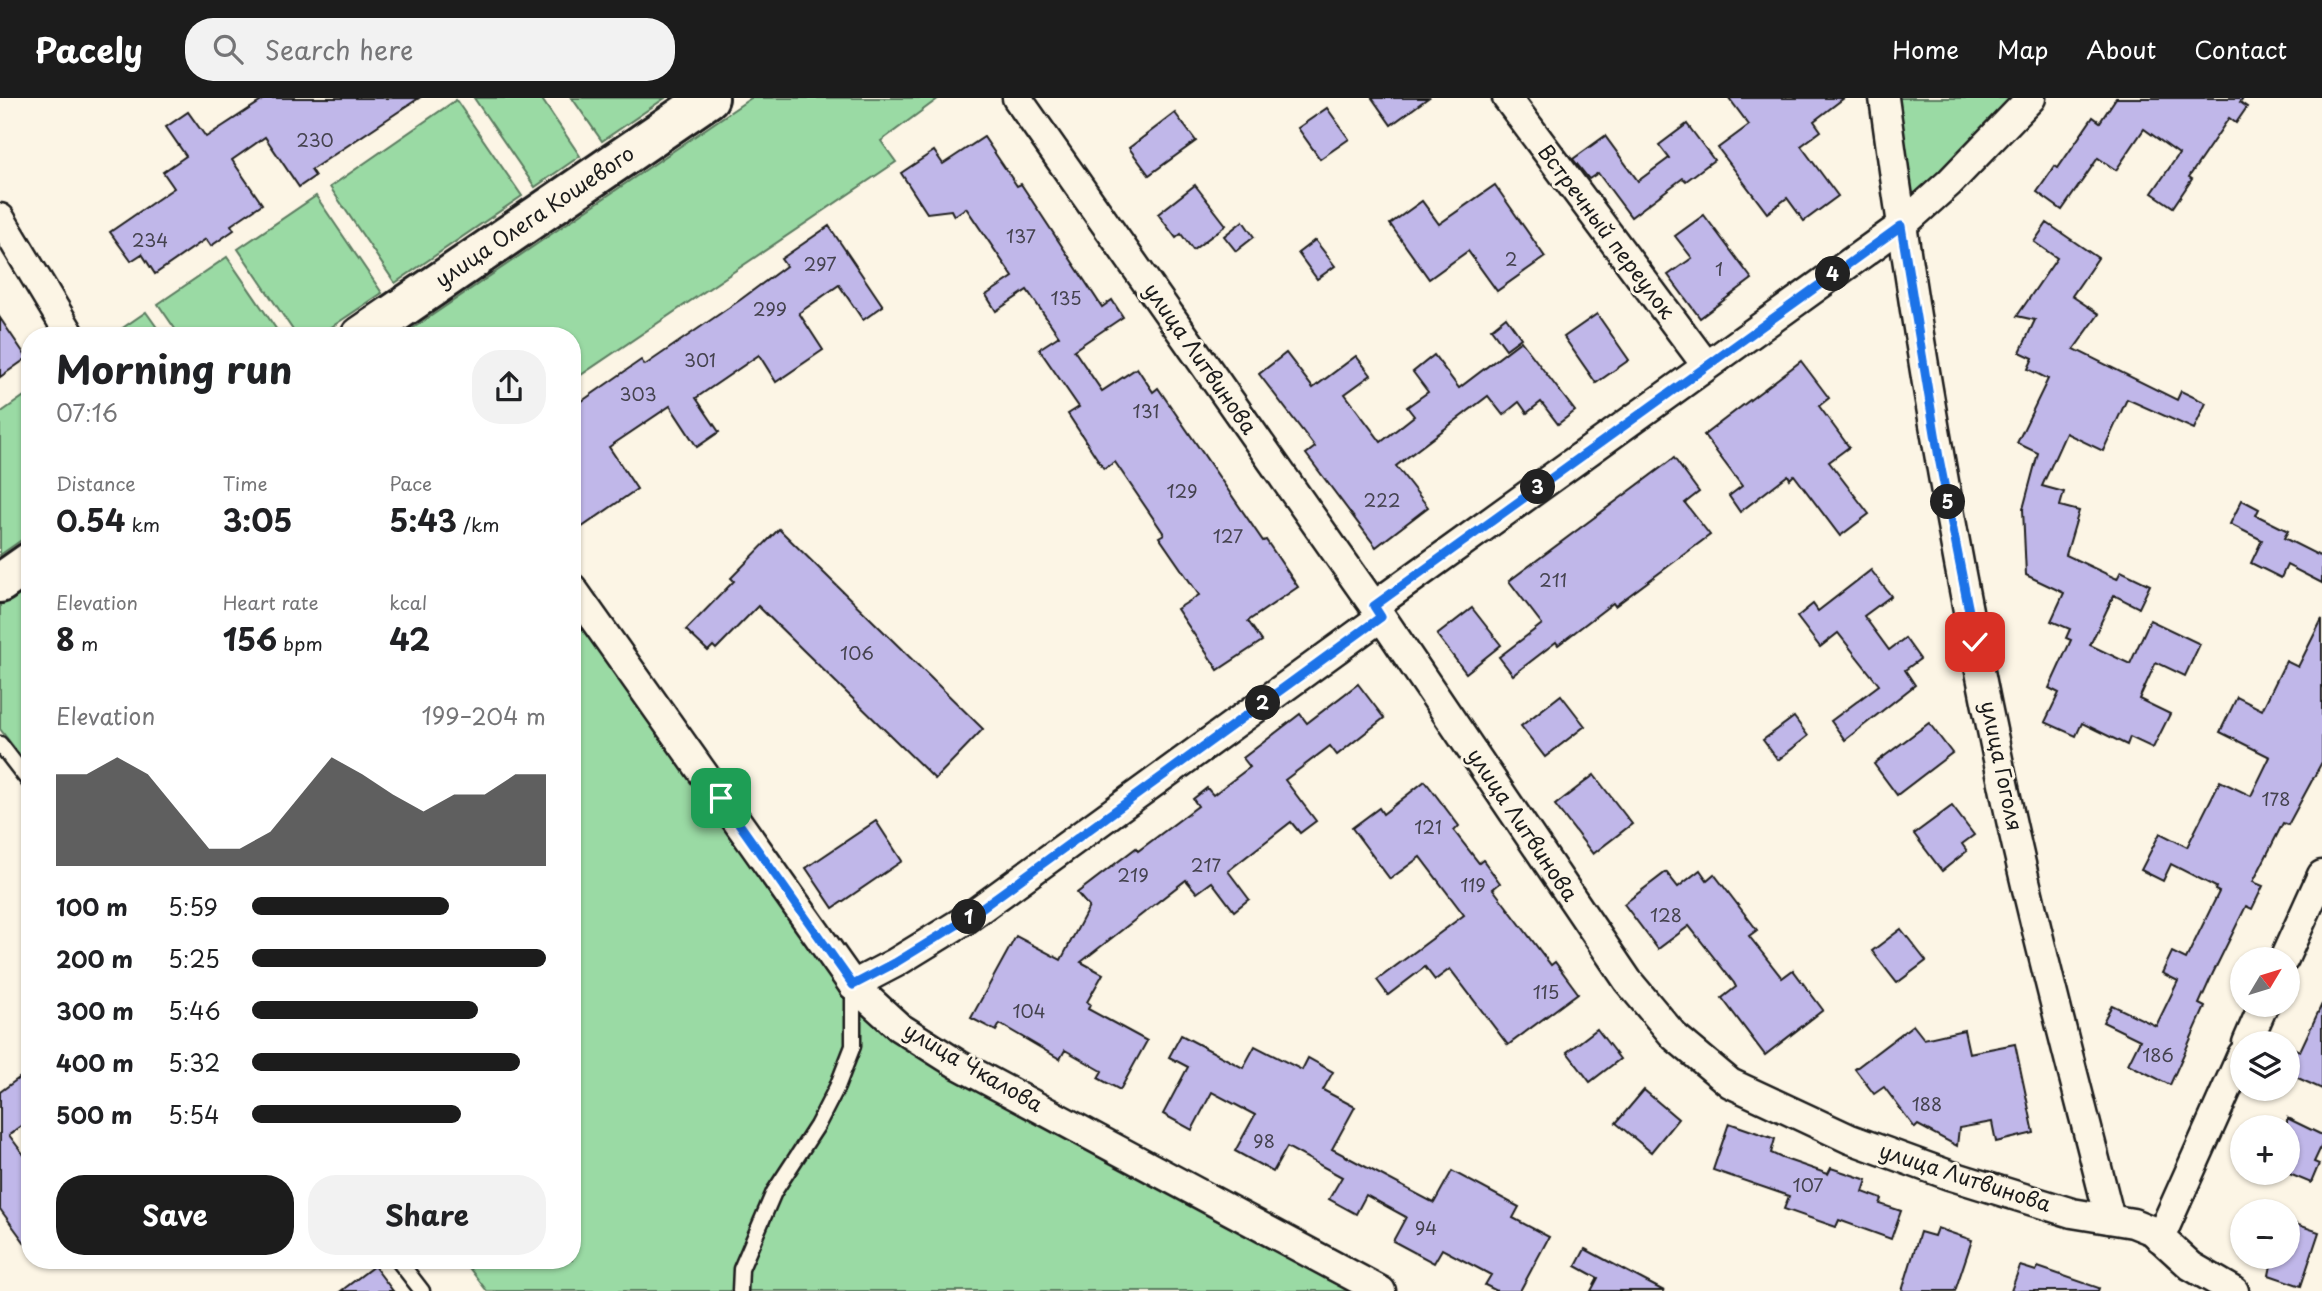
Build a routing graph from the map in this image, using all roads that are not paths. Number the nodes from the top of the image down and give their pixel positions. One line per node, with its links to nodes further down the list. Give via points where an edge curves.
1 (709, 98): 9 (main road, улица Олега Кошевого)
2 (1017, 98): 14 (street, улица Литвинова)
3 (1507, 98): 10 (street, Встречный переулок)
4 (1884, 98): 7 (street, улица Гоголя)
5 (2031, 98): 7 (street)
6 (0, 218): 8 (street)
7 (1901, 226): 10 (street); 21 (street, улица Гоголя, via 1939,458 2009,813)
8 (66, 327)
9 (386, 327)
10 (1706, 365): 14 (street)
11 (21, 568): 12 (main road)
12 (0, 583)
13 (581, 601): 19 (street, улица Чкалова)
14 (1378, 612): 19 (street, via 965,920); 21 (street, улица Литвинова, via 1628,981 1658,1020 1716,1073 1811,1122 1907,1161 2006,1195)
15 (0, 744): 16 (lane)
16 (21, 771)
17 (2322, 875): 18 (street)
18 (2289, 947)
19 (853, 985): 25 (lane, via 853,1046 817,1126 774,1192 741,1269); 26 (street, улица Чкалова, via 899,1027 959,1065)
20 (2230, 1082): 22 (street)
21 (2110, 1219): 22 (street, улица Литвинова, via 2133,1223)
22 (2160, 1238): 27 (street, улица Литвинова, via 2191,1266)
23 (405, 1269): 24 (lane)
24 (422, 1291)
25 (740, 1291)
26 (1381, 1291)
27 (2234, 1291)

